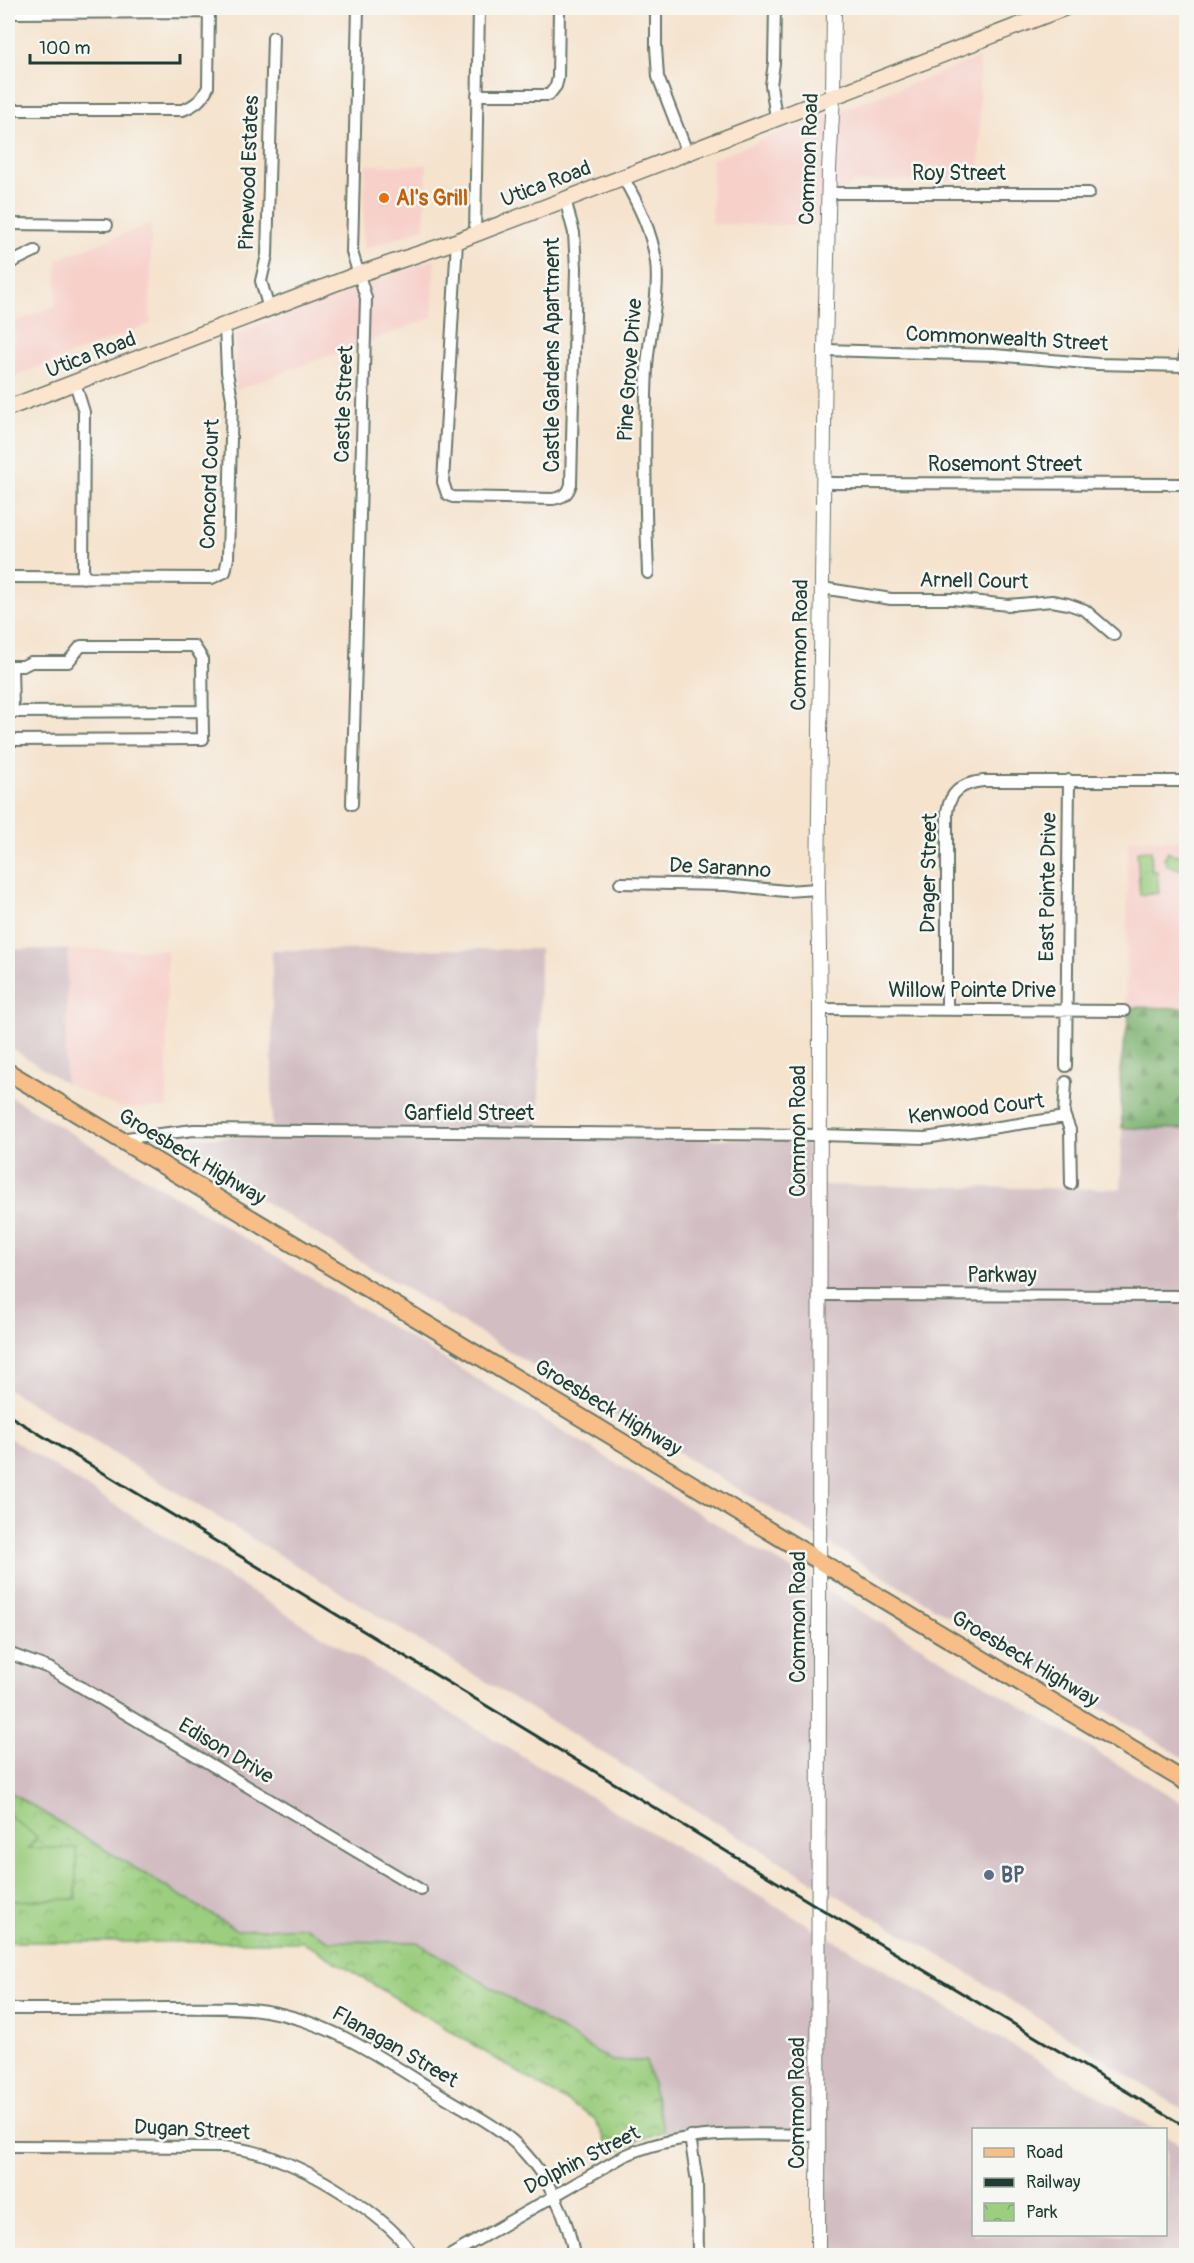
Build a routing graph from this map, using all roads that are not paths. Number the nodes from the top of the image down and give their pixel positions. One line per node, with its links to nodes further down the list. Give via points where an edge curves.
1 (358, 8): 26 (street, Castle Street, via 352,252)
2 (479, 8): 11 (street)
3 (560, 8): 11 (street, via 558,78 549,95)
4 (656, 8): 15 (street, via 658,77)
5 (775, 8): 14 (street, via 771,84)
6 (834, 8): 12 (street, Common Road)
7 (1064, 8): 12 (main road, Utica Road)
8 (209, 10): 9 (street); 13 (street, via 208,87 196,104 183,110)
9 (8, 13)
10 (273, 37): 27 (street, Pinewood Estates, via 267,255 261,275)
11 (477, 95): 22 (street)
12 (833, 96): 14 (main road, Utica Road); 17 (street, Common Road)
13 (8, 110)
14 (776, 118): 15 (main road, Utica Road)
15 (687, 152): 16 (main road, Utica Road)
16 (623, 177): 19 (main road, Utica Road); 36 (street, Pine Grove Drive, via 640,208 656,261 647,364 644,468)
17 (828, 193): 18 (street, Roy Street); 30 (street, Common Road)
18 (1089, 193)
19 (565, 199): 22 (main road, Utica Road); 23 (street, Castle Gardens Apartment, via 574,233 576,268 572,484 563,497 453,496 444,489)
20 (8, 224): 21 (street)
21 (107, 225)
22 (476, 234): 23 (main road, Utica Road)
23 (457, 241): 26 (main road, Utica Road)
24 (35, 251): 25 (street)
25 (8, 264)
26 (359, 274): 27 (main road, Utica Road); 47 (street, Castle Street, via 366,298)
27 (269, 309): 28 (main road, Utica Road)
28 (225, 326): 32 (main road, Utica Road); 38 (street, Concord Court, via 232,399 225,572 212,578)
29 (1186, 336): 31 (street)
30 (825, 350): 31 (street, Commonwealth Street); 34 (street, Common Road)
31 (1185, 366)
32 (75, 383): 33 (main road, Utica Road); 38 (street, via 84,412)
33 (8, 408)
34 (823, 483): 35 (street, Rosemont Street); 39 (street, Common Road)
35 (1186, 484)
36 (648, 573)
37 (8, 577): 38 (street, Concord Court)
38 (83, 578)
39 (822, 588): 40 (street, Arnell Court, via 891,599 953,599 1008,605 1060,602 1085,610); 49 (street, Common Road)
40 (1114, 635)
41 (10, 666): 42 (street, via 68,662 81,646 194,646 202,658); 43 (street)
42 (203, 711): 43 (street); 44 (street, via 203,739)
43 (10, 712)
44 (8, 740)
45 (1069, 780): 46 (street, Drager Street); 51 (street, Drager Street, via 972,782 957,789 952,797 948,812); 52 (street, East Pointe Drive)
46 (1186, 781)
47 (352, 804)
48 (620, 883): 49 (street, De Saranno)
49 (818, 889): 50 (street, Common Road)
50 (820, 1009): 51 (street, Willow Pointe Drive); 58 (street, Common Road)
51 (947, 1010): 52 (street, Willow Pointe Drive)
52 (1066, 1011): 53 (street, Willow Pointe Drive); 54 (street, East Pointe Drive)
53 (1124, 1011)
54 (1066, 1066)
55 (8, 1072): 59 (main road, Groesbeck Highway)
56 (1066, 1083): 57 (street, Kenwood Court)
57 (1065, 1117): 58 (street, Kenwood Court, via 926,1138); 60 (street, Kenwood Court, via 1070,1130)
58 (819, 1135): 59 (street, Garfield Street, via 195,1130); 61 (street, Common Road)
59 (118, 1139): 63 (main road, Groesbeck Highway)
60 (1071, 1184)
61 (818, 1295): 62 (street, Parkway); 63 (street, Common Road)
62 (1186, 1296)
63 (819, 1561): 65 (main road, Groesbeck Highway); 68 (street, Common Road)
64 (8, 1653): 66 (street, Edison Drive, via 49,1668)
65 (1186, 1782)
66 (421, 1890)
67 (8, 2009): 71 (street, Flanagan Street, via 232,2008 266,2011 312,2023 356,2044 505,2135 533,2161)
68 (817, 2135): 69 (street, Dolphin Street); 76 (street, Common Road)
69 (690, 2136): 71 (street, Dolphin Street, via 633,2152); 75 (street, via 697,2182)
70 (8, 2146): 72 (street, Dugan Street, via 207,2147 261,2153 305,2172 370,2212 391,2228)
71 (554, 2195): 73 (street, Dolphin Street); 74 (street, Flanagan Street, via 570,2232)
72 (413, 2256)
73 (449, 2256)
74 (574, 2256)
75 (698, 2256)
76 (818, 2256)

